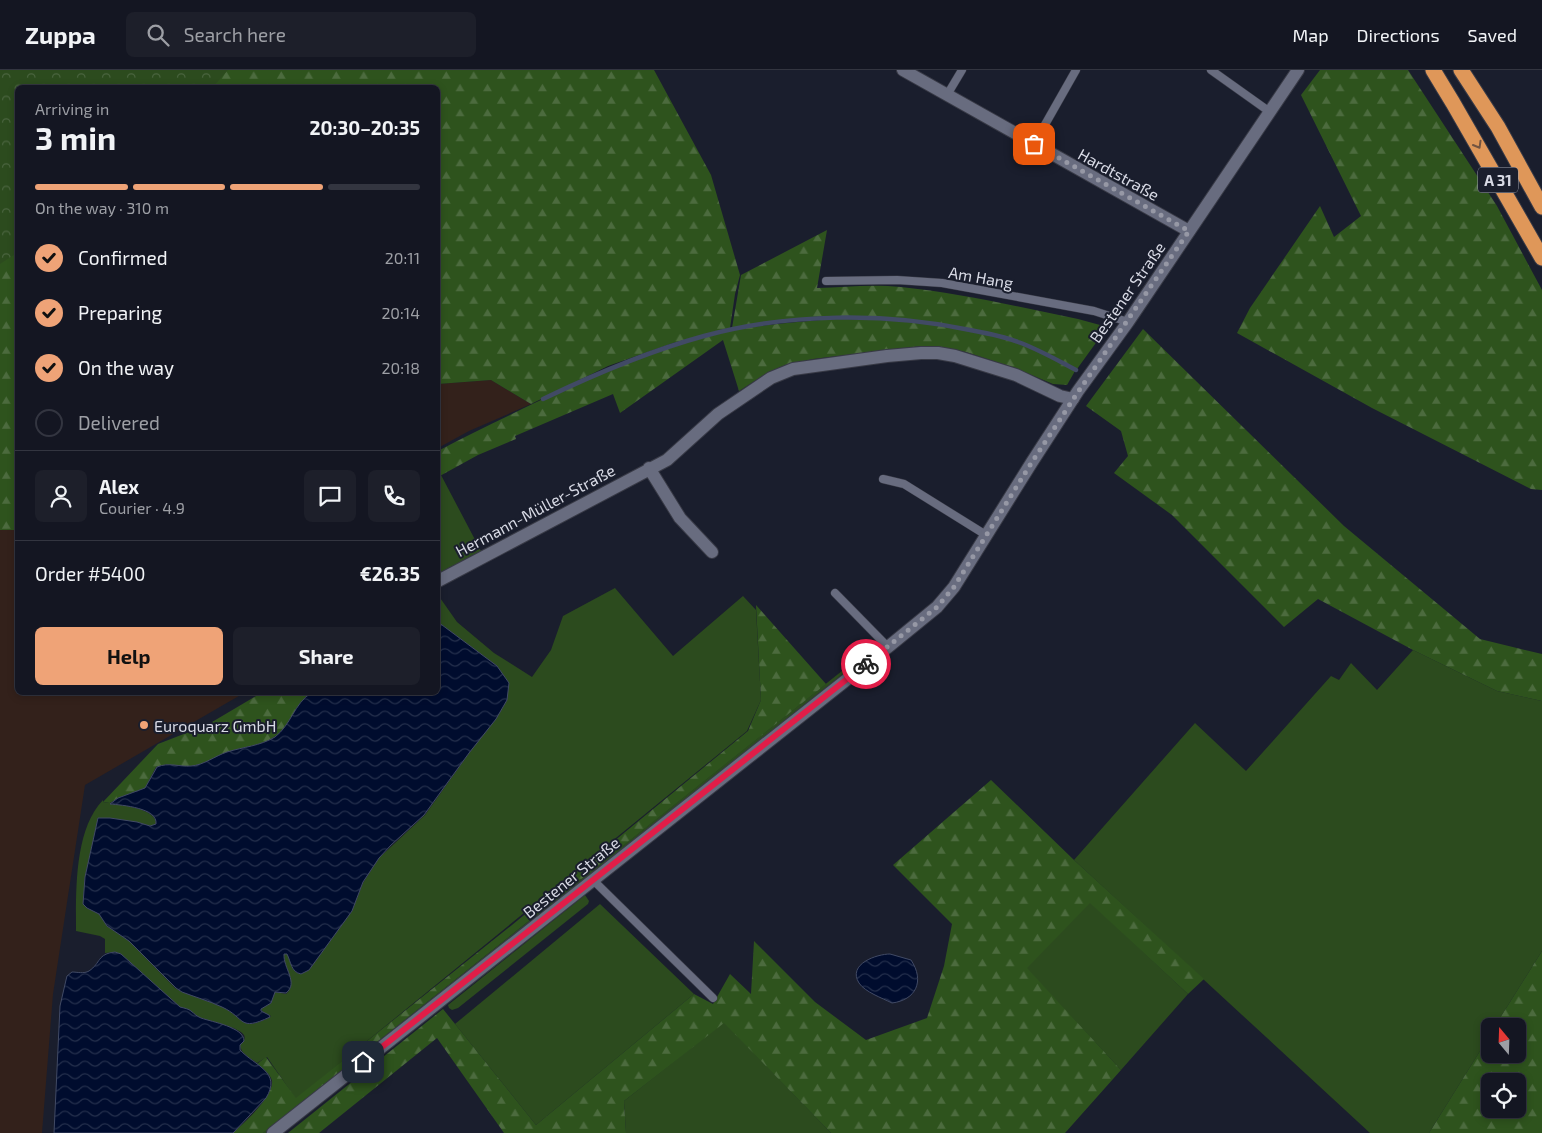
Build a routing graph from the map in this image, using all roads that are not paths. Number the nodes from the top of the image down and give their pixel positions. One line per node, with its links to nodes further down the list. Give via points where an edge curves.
1 (903, 70): 8 (street, Hardtstraße)
2 (962, 70): 8 (lane)
3 (1076, 70): 10 (lane)
4 (1211, 70): 9 (lane)
5 (1298, 70): 9 (street, Bestener Straße)
6 (1433, 70): 13 (highway, A 31, one-way to 13)
7 (1461, 70): 11 (highway, A 31, via 1498,127)
8 (947, 95): 10 (street, Hardtstraße)
9 (1270, 112): 12 (street, Bestener Straße)
10 (1034, 144): 12 (street, Hardtstraße)
11 (1542, 207)
12 (1189, 231): 15 (street, Bestener Straße)
13 (1542, 258)
14 (826, 282): 15 (lane, Am Hang, via 897,280 942,284 1094,311)
15 (1128, 322): 16 (street, Bestener Straße)
16 (1076, 395): 17 (street, Hermann-Müller-Straße, via 1060,396 1016,375 938,353 887,356 793,369 771,378 718,414 666,460); 19 (street, Bestener Straße)
17 (649, 468): 20 (street, via 680,518); 21 (street, Hermann-Müller-Straße)
18 (883, 479): 19 (lane, via 904,484)
19 (986, 535): 23 (street, Bestener Straße, via 946,598)
20 (712, 552)
21 (440, 580)
22 (835, 593): 23 (lane)
23 (888, 647): 24 (street, Bestener Straße)
24 (593, 880): 25 (lane); 26 (street, Bestener Straße)
25 (713, 998)
26 (273, 1133)

